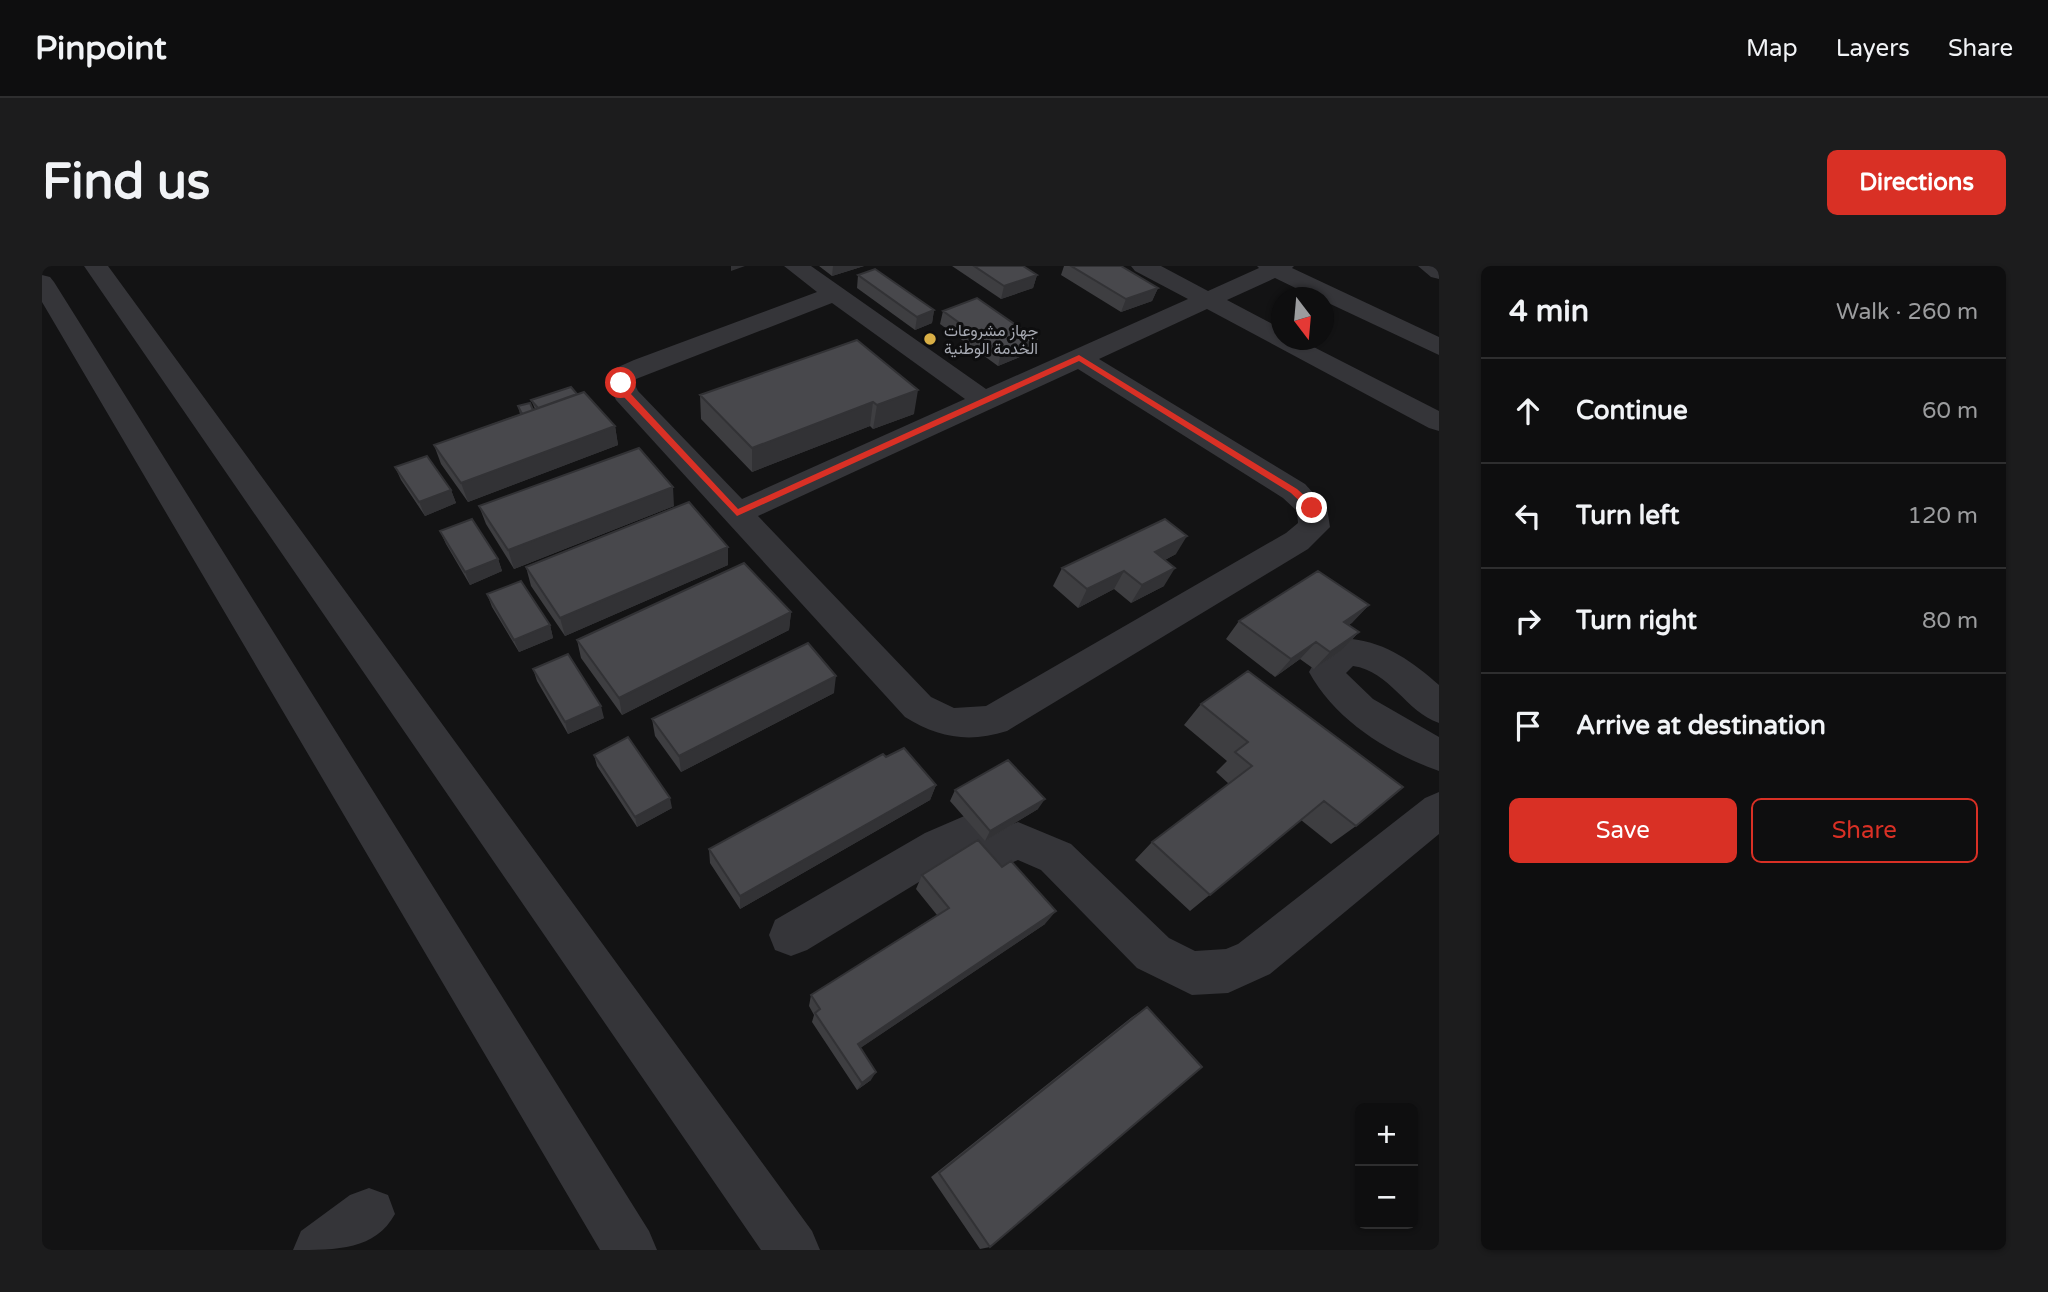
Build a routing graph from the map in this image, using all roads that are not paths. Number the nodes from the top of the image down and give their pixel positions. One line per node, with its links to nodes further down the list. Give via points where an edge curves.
1 (96, 266): 24 (street)
2 (796, 266): 8 (street)
3 (1430, 266): 6 (street)
4 (1148, 267): 9 (street)
5 (1275, 267): 9 (street); 11 (street)
6 (1439, 272)
7 (42, 282): 23 (street)
8 (835, 294): 14 (street); 16 (street, via 625,374 621,383 626,394)
9 (1206, 299): 10 (street); 13 (street)
10 (1271, 333)
11 (1439, 347)
12 (1303, 350): 15 (street)
13 (1079, 358): 14 (street); 16 (street, via 1294,491 1312,508 1314,527 993,720 966,725 941,721 918,707)
14 (985, 401): 16 (street)
15 (1439, 422)
16 (737, 513)
17 (1439, 708): 18 (street, via 1376,657 1357,652 1342,656 1327,672 1331,682 1363,709)
18 (1439, 755)
19 (1439, 810): 20 (street, via 1254,960 1228,971 1192,974 1153,953 1056,857 1018,840 992,852 969,832)
20 (791, 935)
21 (369, 1214): 22 (street)
22 (320, 1250)
23 (630, 1250)
24 (793, 1250)

